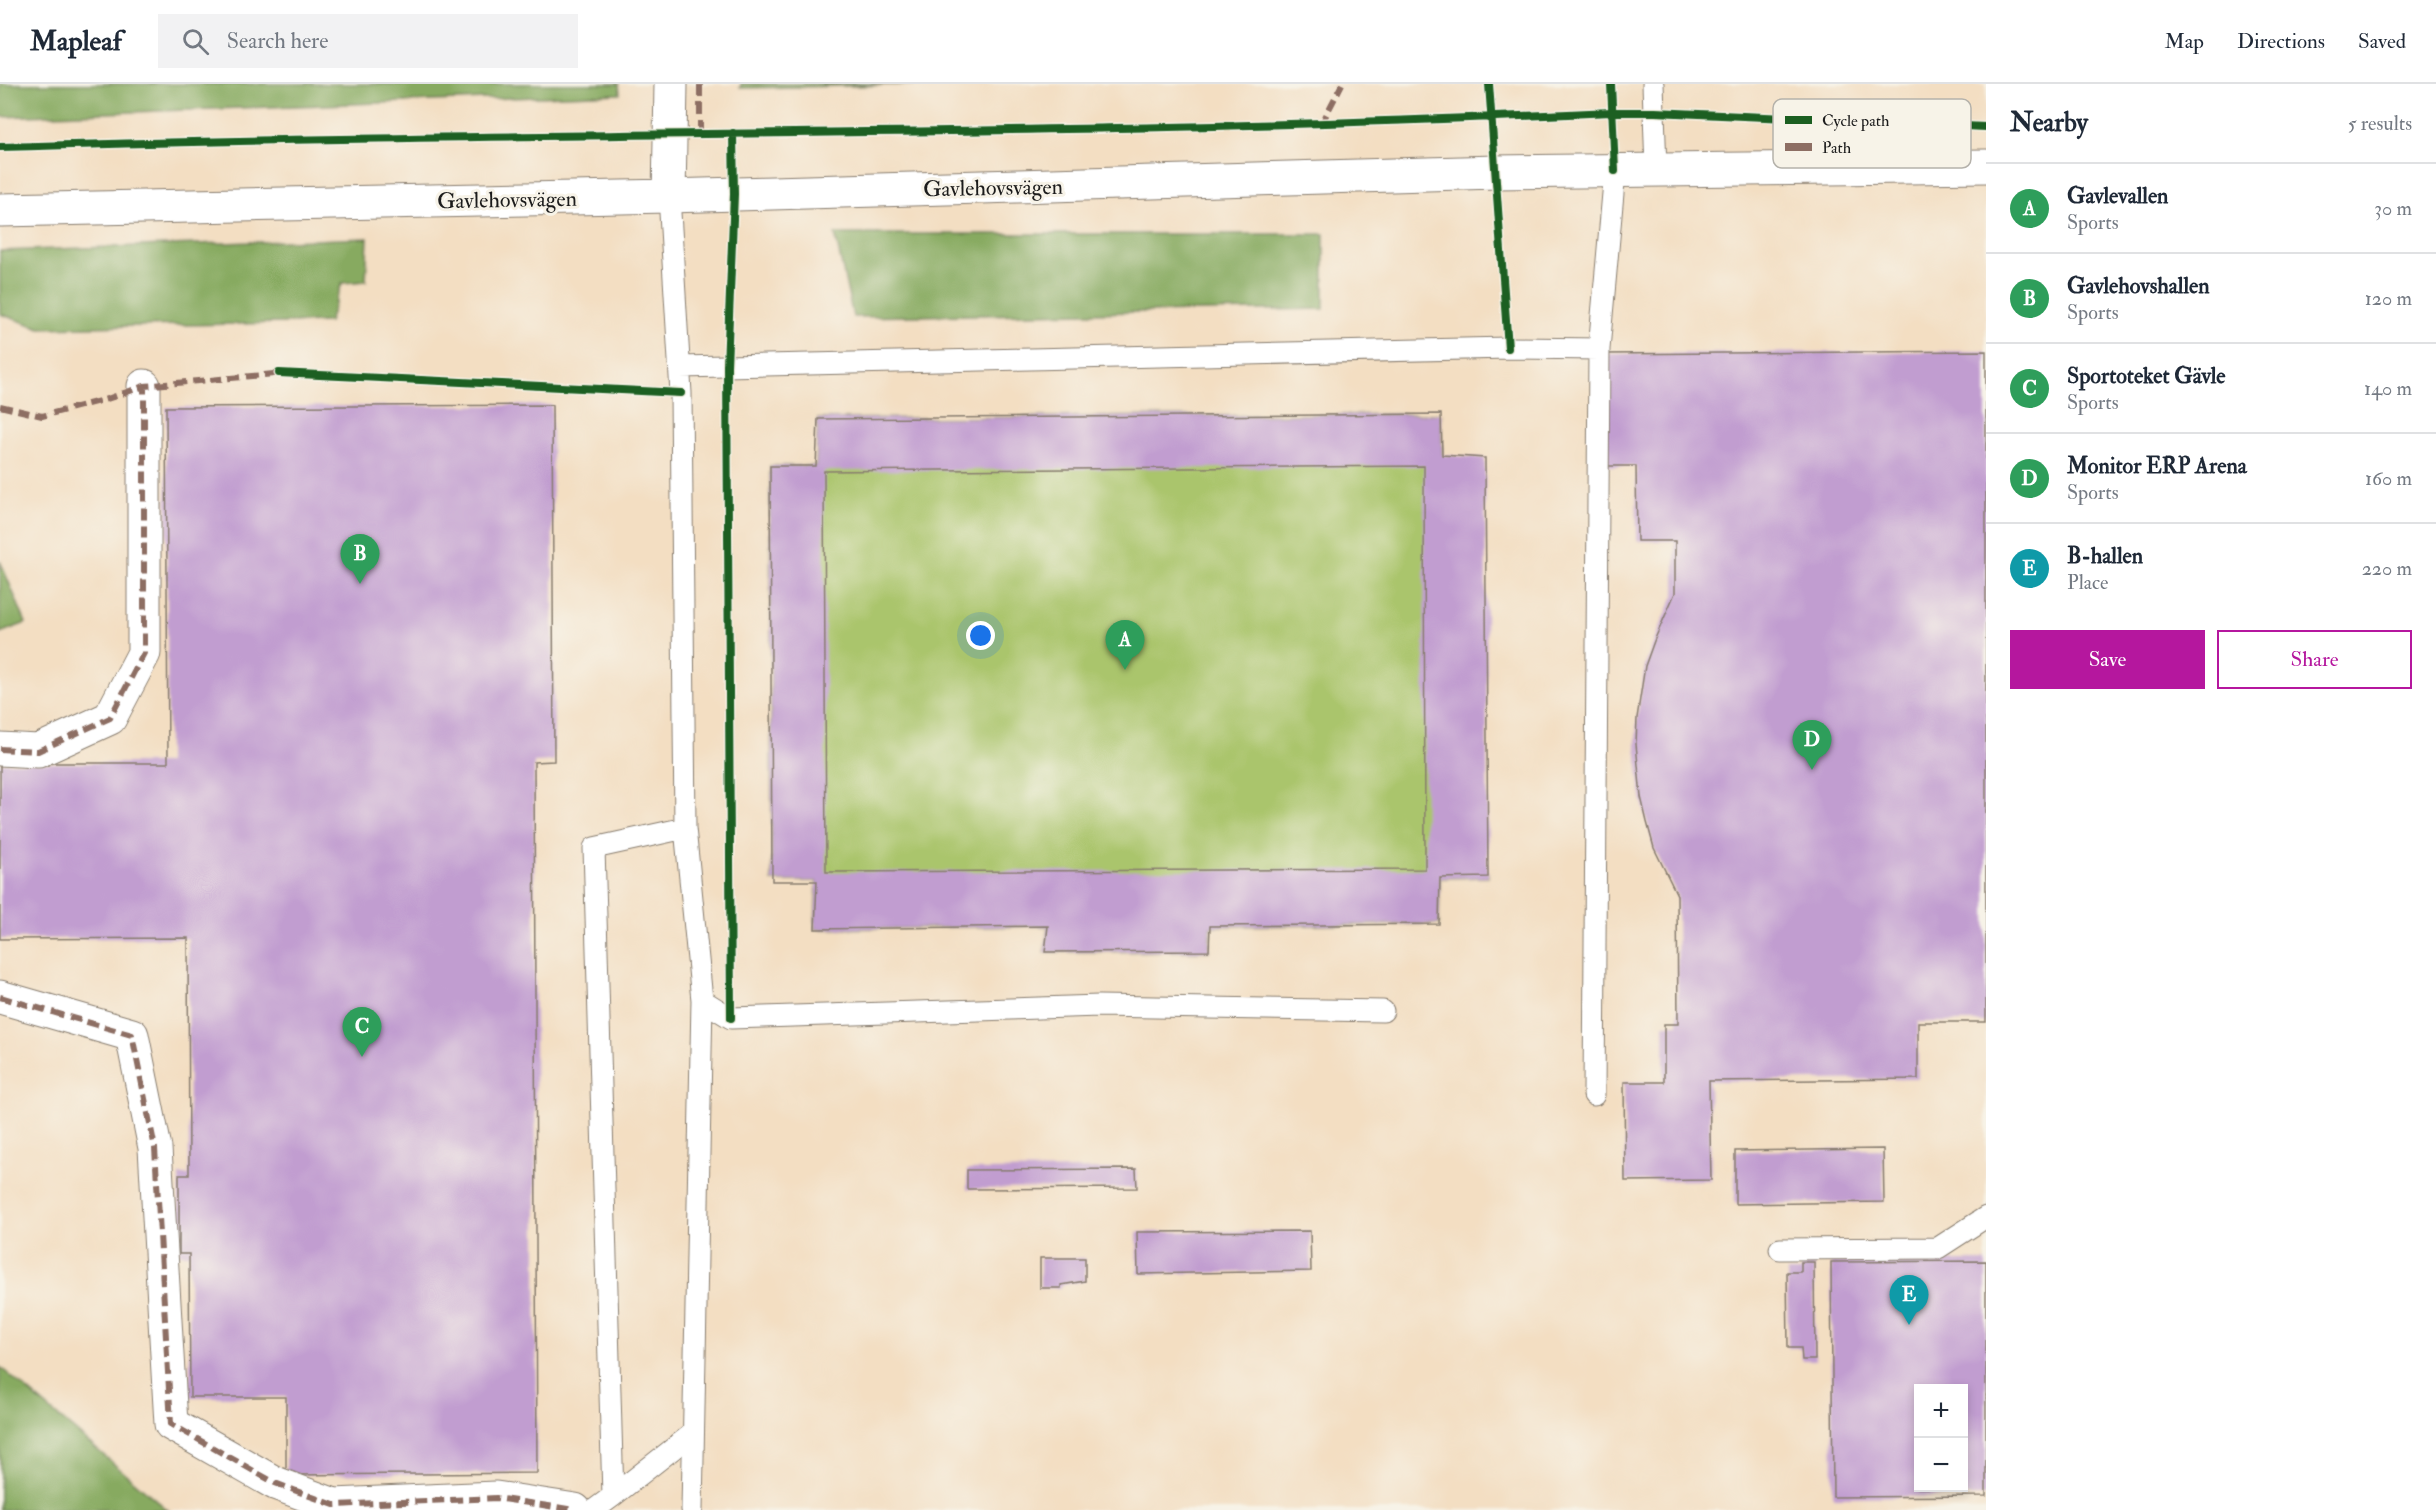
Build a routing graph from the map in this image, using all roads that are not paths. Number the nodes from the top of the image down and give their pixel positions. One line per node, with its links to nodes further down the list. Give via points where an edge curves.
1 (671, 84): 8 (street)
2 (1653, 84): 6 (lane)
3 (1971, 166): 4 (street, Gavlehovsvägen)
4 (1986, 166)
5 (1773, 168): 6 (street, Gavlehovsvägen)
6 (1656, 169): 7 (street, Gavlehovsvägen)
7 (1615, 171): 8 (street, Gavlehovsvägen); 10 (lane)
8 (669, 196): 9 (street, Gavlehovsvägen); 11 (lane)
9 (0, 210)
10 (1599, 349): 11 (lane); 18 (lane)
11 (680, 367): 14 (lane)
12 (144, 386): 13 (street, via 144,652 110,718 38,751)
13 (0, 749)
14 (686, 828): 16 (lane); 22 (lane, via 594,848)
15 (0, 997): 23 (street, via 132,1035 155,1148 171,1424 275,1483 334,1504 496,1498)
16 (702, 1000): 17 (lane, via 731,1018 1099,1006); 21 (lane)
17 (1383, 1011)
18 (1594, 1095)
19 (1986, 1217): 20 (lane, via 1938,1248)
20 (1780, 1249)
21 (693, 1432): 22 (lane); 25 (lane)
22 (613, 1496): 24 (lane)
23 (575, 1510)
24 (594, 1510)
25 (692, 1510)

